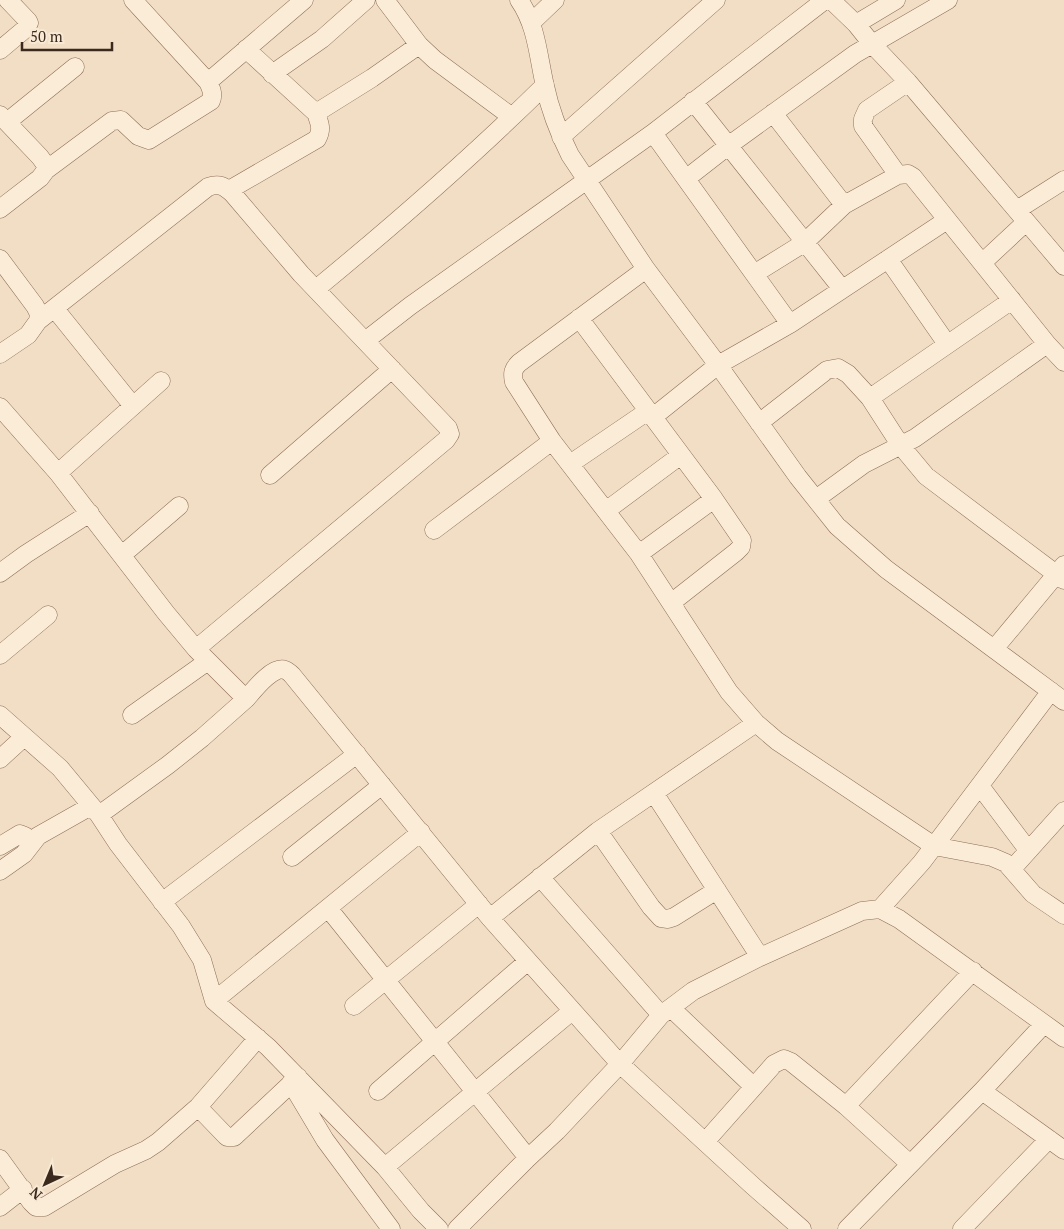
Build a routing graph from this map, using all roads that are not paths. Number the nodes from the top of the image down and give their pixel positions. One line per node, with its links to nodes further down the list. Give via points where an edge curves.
1 (8, 0): 18 (street, via 29,24)
2 (304, 0): 17 (street)
3 (366, 0): 20 (street, via 322,39)
4 (385, 0): 16 (street)
5 (519, 0): 13 (street)
6 (555, 0): 13 (street)
7 (716, 0): 30 (street)
8 (825, 0): 24 (street)
9 (831, 0): 14 (street)
10 (896, 0): 14 (street)
11 (948, 0): 15 (street)
12 (136, 1): 21 (street)
13 (532, 22): 23 (street)
14 (856, 24): 15 (street)
15 (872, 44): 22 (street); 26 (street)
16 (419, 45): 25 (street); 27 (street)
17 (246, 49): 20 (street); 21 (street)
18 (0, 50)
19 (75, 67): 28 (street)
20 (272, 74): 25 (street)
21 (208, 82): 32 (street, via 212,91 211,101 155,137 144,139 125,122 116,119)
22 (908, 82): 33 (street, via 867,110 863,119 863,126); 40 (street)
23 (545, 85): 27 (street); 30 (street)
24 (694, 101): 29 (street); 31 (street)
25 (316, 112): 37 (street, via 321,128 317,139)
26 (773, 113): 31 (street); 38 (street)
27 (512, 117): 49 (street)
28 (3, 118): 32 (street, via 40,157)
29 (653, 133): 34 (street); 36 (street)
30 (561, 137): 36 (street)
31 (728, 146): 34 (street); 42 (street)
32 (46, 170): 39 (street)
33 (898, 175): 38 (street); 41 (street, via 913,177)
34 (687, 178): 48 (street)
35 (1064, 180): 40 (street)
36 (586, 181): 47 (street); 56 (street, via 410,306)
37 (229, 190): 49 (street); 52 (street, via 217,184 208,187)
38 (844, 205): 42 (street)
39 (0, 209)
40 (1021, 216): 45 (street); 46 (street)
41 (947, 220): 44 (street); 45 (street)
42 (804, 243): 48 (street); 50 (street)
43 (0, 259): 54 (street, via 35,306)
44 (888, 260): 50 (street); 57 (street)
45 (982, 263): 51 (street)
46 (1064, 266)
47 (646, 268): 53 (street); 61 (street)
48 (754, 274): 55 (street)
49 (316, 289): 56 (street)
50 (842, 289): 55 (street)
51 (1012, 300): 57 (street); 58 (street)
52 (54, 309): 54 (street); 65 (street)
53 (579, 318): 67 (street); 69 (street, via 518,362 512,374)
54 (38, 321): 59 (street, via 28,335)
55 (790, 324): 61 (street)
56 (365, 342): 62 (street)
57 (947, 344): 64 (street)
58 (1047, 344): 60 (street); 70 (street)
59 (0, 354)
60 (1064, 362)
61 (718, 365): 67 (street); 68 (street)
62 (392, 369): 74 (street); 89 (street, via 448,428 450,434)
63 (161, 380): 65 (street)
64 (870, 398): 68 (street, via 848,374 833,368); 70 (street)
65 (133, 406): 73 (street)
66 (0, 407): 73 (street)
67 (651, 414): 71 (street); 72 (street)
68 (759, 422): 76 (street)
69 (552, 441): 72 (street); 80 (street)
70 (901, 446): 76 (street, via 864,464); 84 (street, via 926,476)
71 (681, 455): 75 (street); 78 (street)
72 (570, 464): 78 (street)
73 (58, 473): 79 (street)
74 (270, 475)
75 (714, 499): 81 (street); 85 (street, via 742,540 741,547)
76 (816, 499): 87 (street, via 837,526 886,569)
77 (179, 506): 82 (street)
78 (607, 510): 81 (street)
79 (90, 513): 82 (street); 83 (street)
80 (434, 530)
81 (639, 554): 85 (street)
82 (122, 555): 89 (street)
83 (0, 573)
84 (1061, 573): 87 (street)
85 (671, 603): 94 (street, via 729,692)
86 (48, 615): 88 (street)
87 (994, 649): 90 (street)
88 (0, 654)
89 (202, 655): 91 (street); 93 (street)
90 (1057, 696): 99 (street)
91 (246, 699): 96 (street, via 272,672 285,670); 101 (street, via 168,765)
92 (0, 715): 95 (street)
93 (132, 715)
94 (756, 723): 100 (street); 107 (street)
95 (24, 737): 97 (street); 101 (street, via 60,768)
96 (357, 754): 98 (street); 114 (street)
97 (0, 759)
98 (382, 785): 103 (street); 109 (street)
99 (980, 786): 107 (street); 108 (street)
100 (654, 794): 104 (street); 113 (street)
101 (95, 810): 105 (street, via 45,831); 114 (street)
102 (1062, 818): 108 (street)
103 (421, 832): 115 (street); 117 (street)
104 (598, 832): 112 (street); 113 (street, via 661,918 674,916)
105 (32, 842): 106 (street, via 20,834); 111 (street, via 24,854)
106 (0, 846)
107 (934, 846): 110 (street, via 992,857); 116 (street)
108 (1028, 850): 110 (street)
109 (292, 857)
110 (1012, 869): 118 (street, via 1033,894)
111 (0, 871)
112 (540, 877): 117 (street); 126 (street)
113 (717, 890): 119 (street)
114 (162, 902): 123 (street, via 202,960)
115 (328, 908): 122 (street); 123 (street)
116 (880, 909): 119 (street, via 862,911); 121 (street)
117 (484, 911): 120 (street); 122 (street)
118 (1064, 915)
119 (760, 957): 126 (street, via 693,991)
120 (528, 961): 125 (street); 130 (street)
121 (973, 971): 127 (street); 138 (street)
122 (385, 980): 124 (street); 130 (street)
123 (214, 1001): 128 (street)
124 (354, 1006)
125 (572, 1011): 131 (street); 135 (street)
126 (666, 1011): 131 (street); 133 (street)
127 (1044, 1024): 129 (street); 136 (street)
128 (258, 1038): 132 (street); 137 (street)
129 (1064, 1038)
130 (436, 1041): 134 (street); 135 (street)
131 (620, 1064): 140 (street); 142 (street)
132 (294, 1080): 137 (street, via 234,1136 227,1137); 145 (street); 148 (street, via 329,1146)
133 (754, 1087): 138 (street, via 774,1064 784,1059); 140 (street)
134 (378, 1091)
135 (476, 1091): 142 (street); 145 (street)
136 (982, 1091): 139 (street); 144 (street)
137 (198, 1106): 146 (street, via 146,1150 115,1164 44,1207 34,1205)
138 (846, 1106): 144 (street)
139 (1049, 1139): 141 (street); 153 (street)
140 (705, 1142): 151 (street)
141 (1064, 1150)
142 (528, 1158): 150 (street)
143 (0, 1159): 146 (street)
144 (910, 1164): 152 (street)
145 (385, 1167): 149 (street)
146 (23, 1189): 147 (street)
147 (0, 1207)
148 (392, 1229)
149 (439, 1229)
150 (457, 1229)
151 (802, 1229)
152 (847, 1229)
153 (962, 1229)

